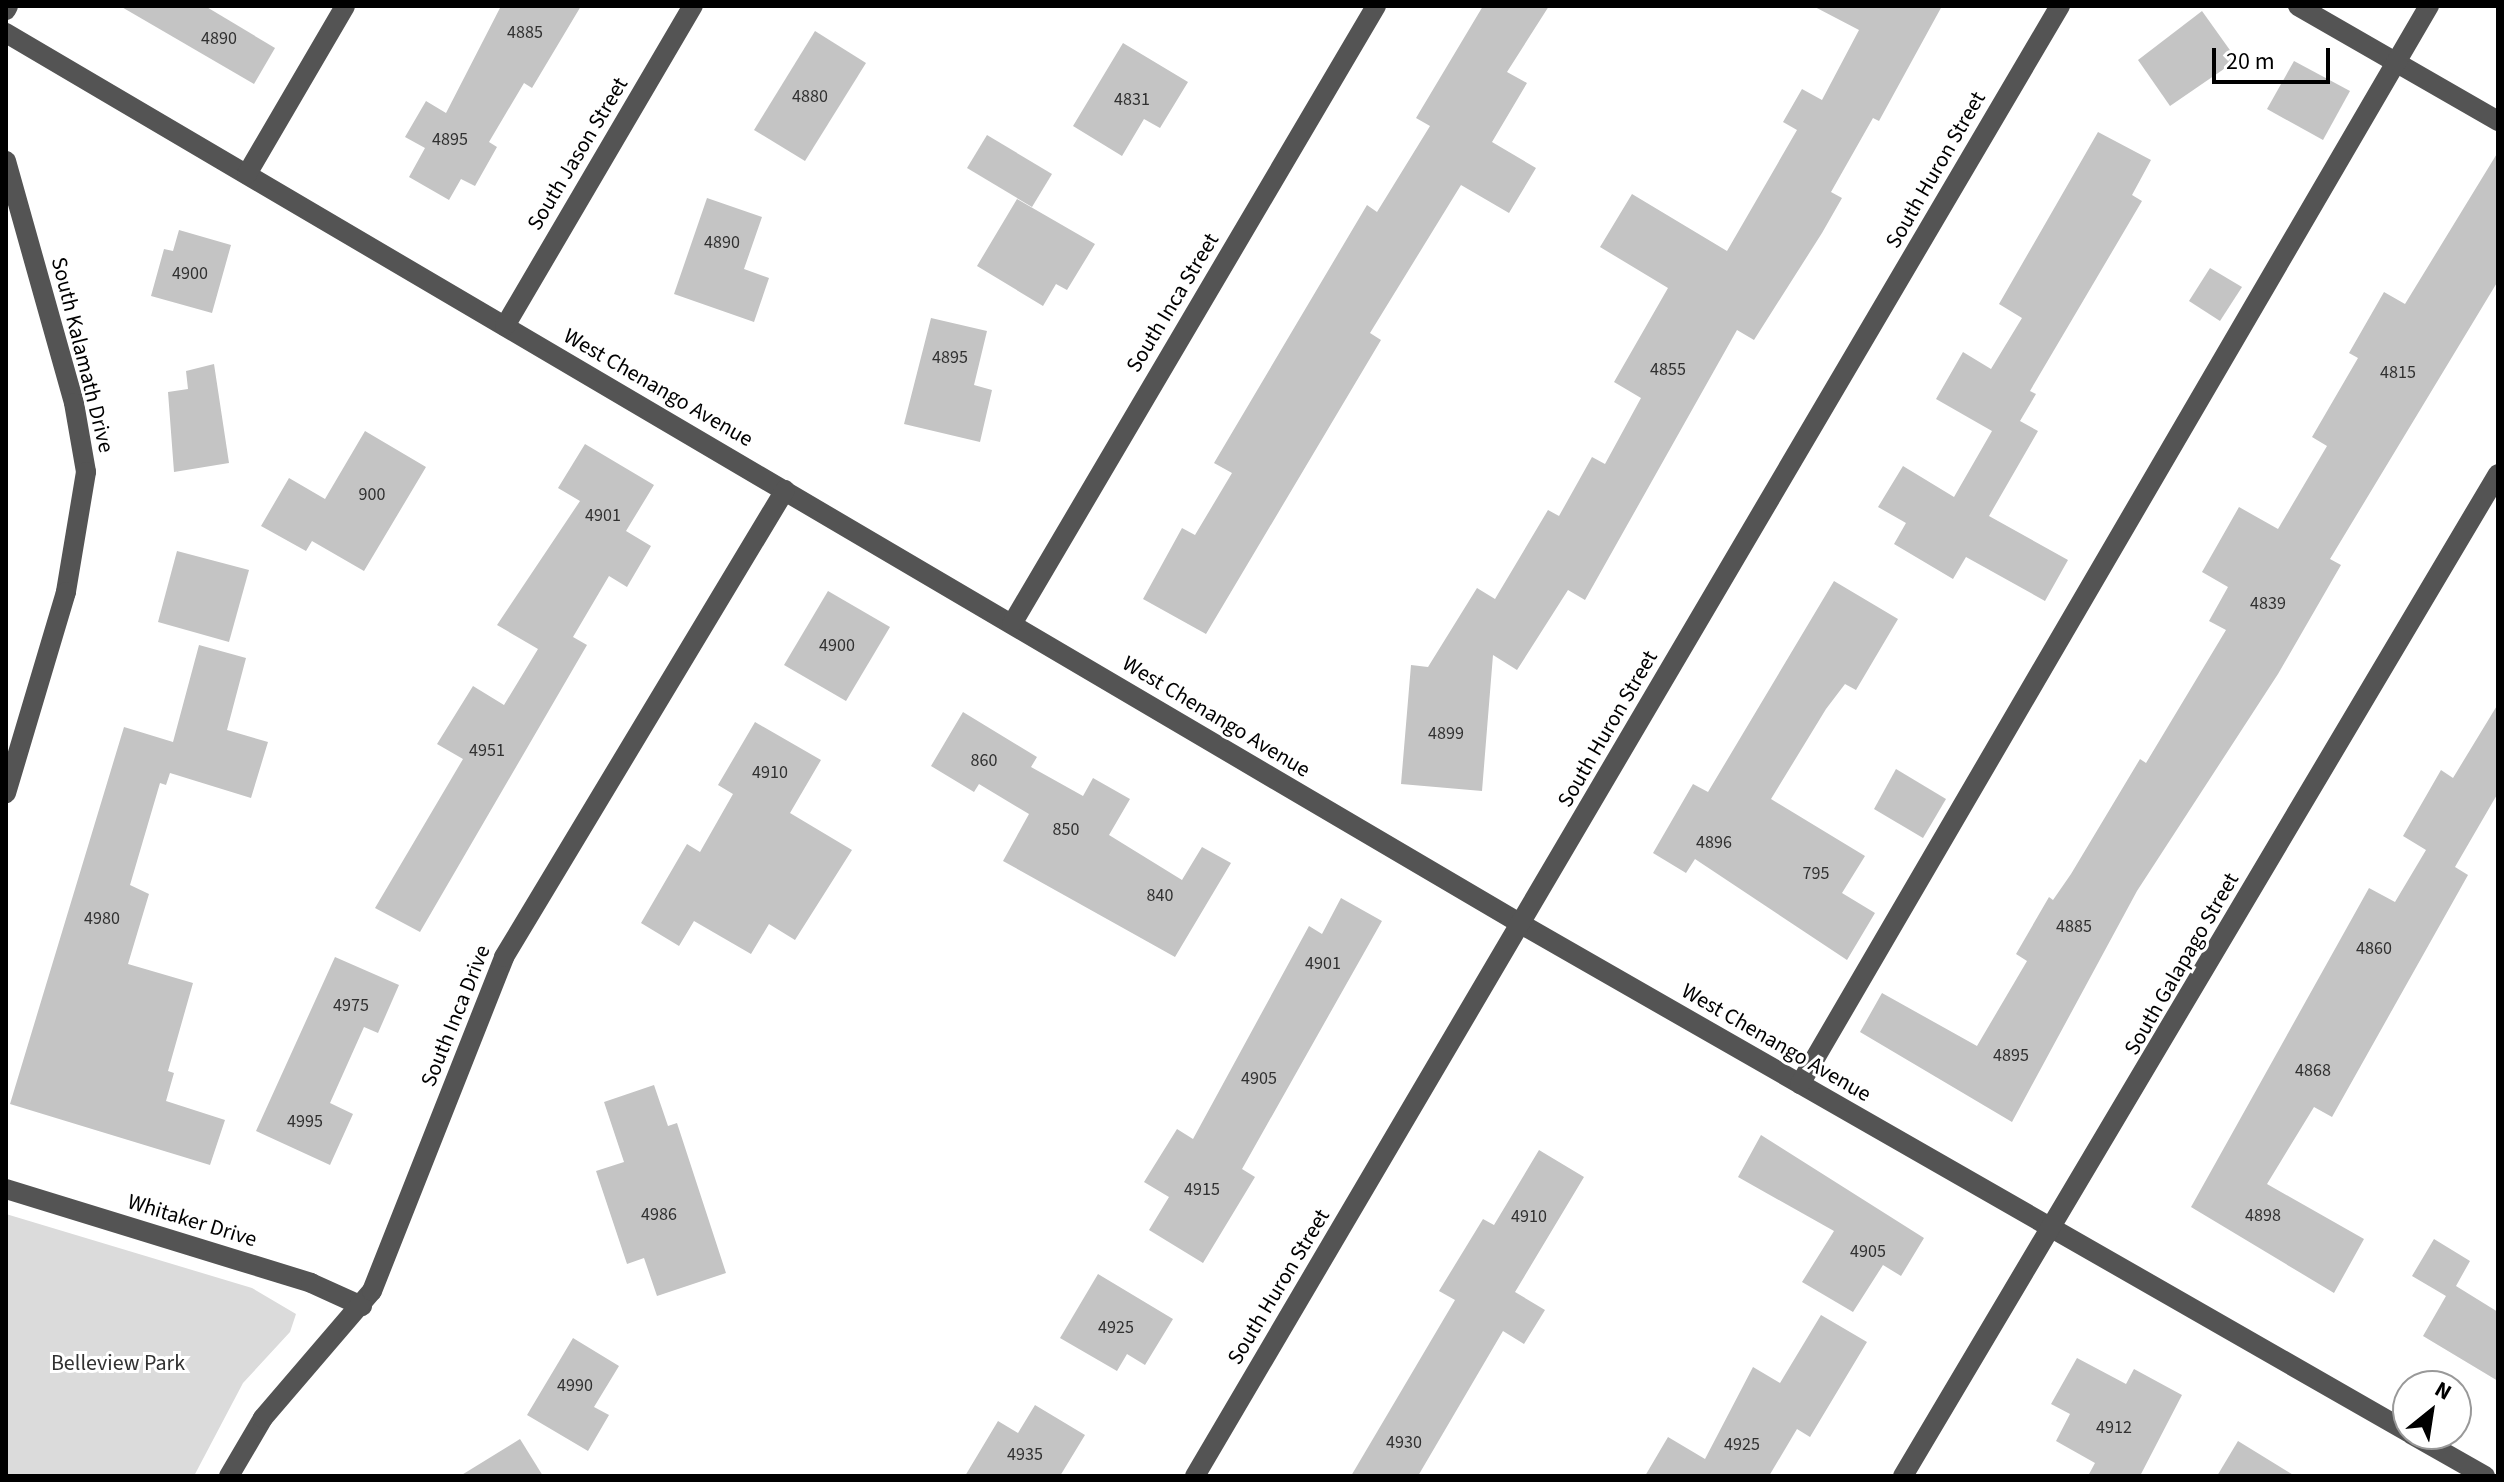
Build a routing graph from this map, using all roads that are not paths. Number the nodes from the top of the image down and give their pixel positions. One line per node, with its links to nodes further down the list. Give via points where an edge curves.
1 (345, 6): 11 (street)
2 (693, 6): 12 (street, South Jason Street)
3 (1376, 6): 15 (street, South Inca Street)
4 (2060, 6): 17 (street, South Huron Street)
5 (2298, 6): 8 (street)
6 (2429, 6): 8 (street)
7 (6, 33): 11 (street, West Chenango Avenue)
8 (2395, 62): 9 (street); 18 (street)
9 (2498, 121)
10 (6, 161): 16 (street, South Kalamath Drive, via 74,403 86,472 66,592)
11 (247, 174): 12 (street, West Chenango Avenue)
12 (505, 326): 14 (street, West Chenango Avenue)
13 (2498, 474): 20 (street, South Galapago Street)
14 (785, 490): 15 (street, West Chenango Avenue); 21 (street, South Inca Drive, via 504,957 396,1242)
15 (1012, 624): 17 (street, West Chenango Avenue)
16 (6, 793)
17 (1521, 924): 18 (street, West Chenango Avenue); 25 (street, South Huron Street)
18 (1800, 1084): 20 (street, West Chenango Avenue)
19 (6, 1189): 21 (street, Whitaker Drive, via 311,1283)
20 (2054, 1229): 22 (street, West Chenango Avenue); 26 (street, South Galapago Street)
21 (362, 1306): 24 (street, South Inca Drive, via 263,1418)
22 (2392, 1423)
23 (2440, 1450): 27 (street, West Chenango Avenue)
24 (229, 1476)
25 (1195, 1476)
26 (1903, 1476)
27 (2485, 1476)

